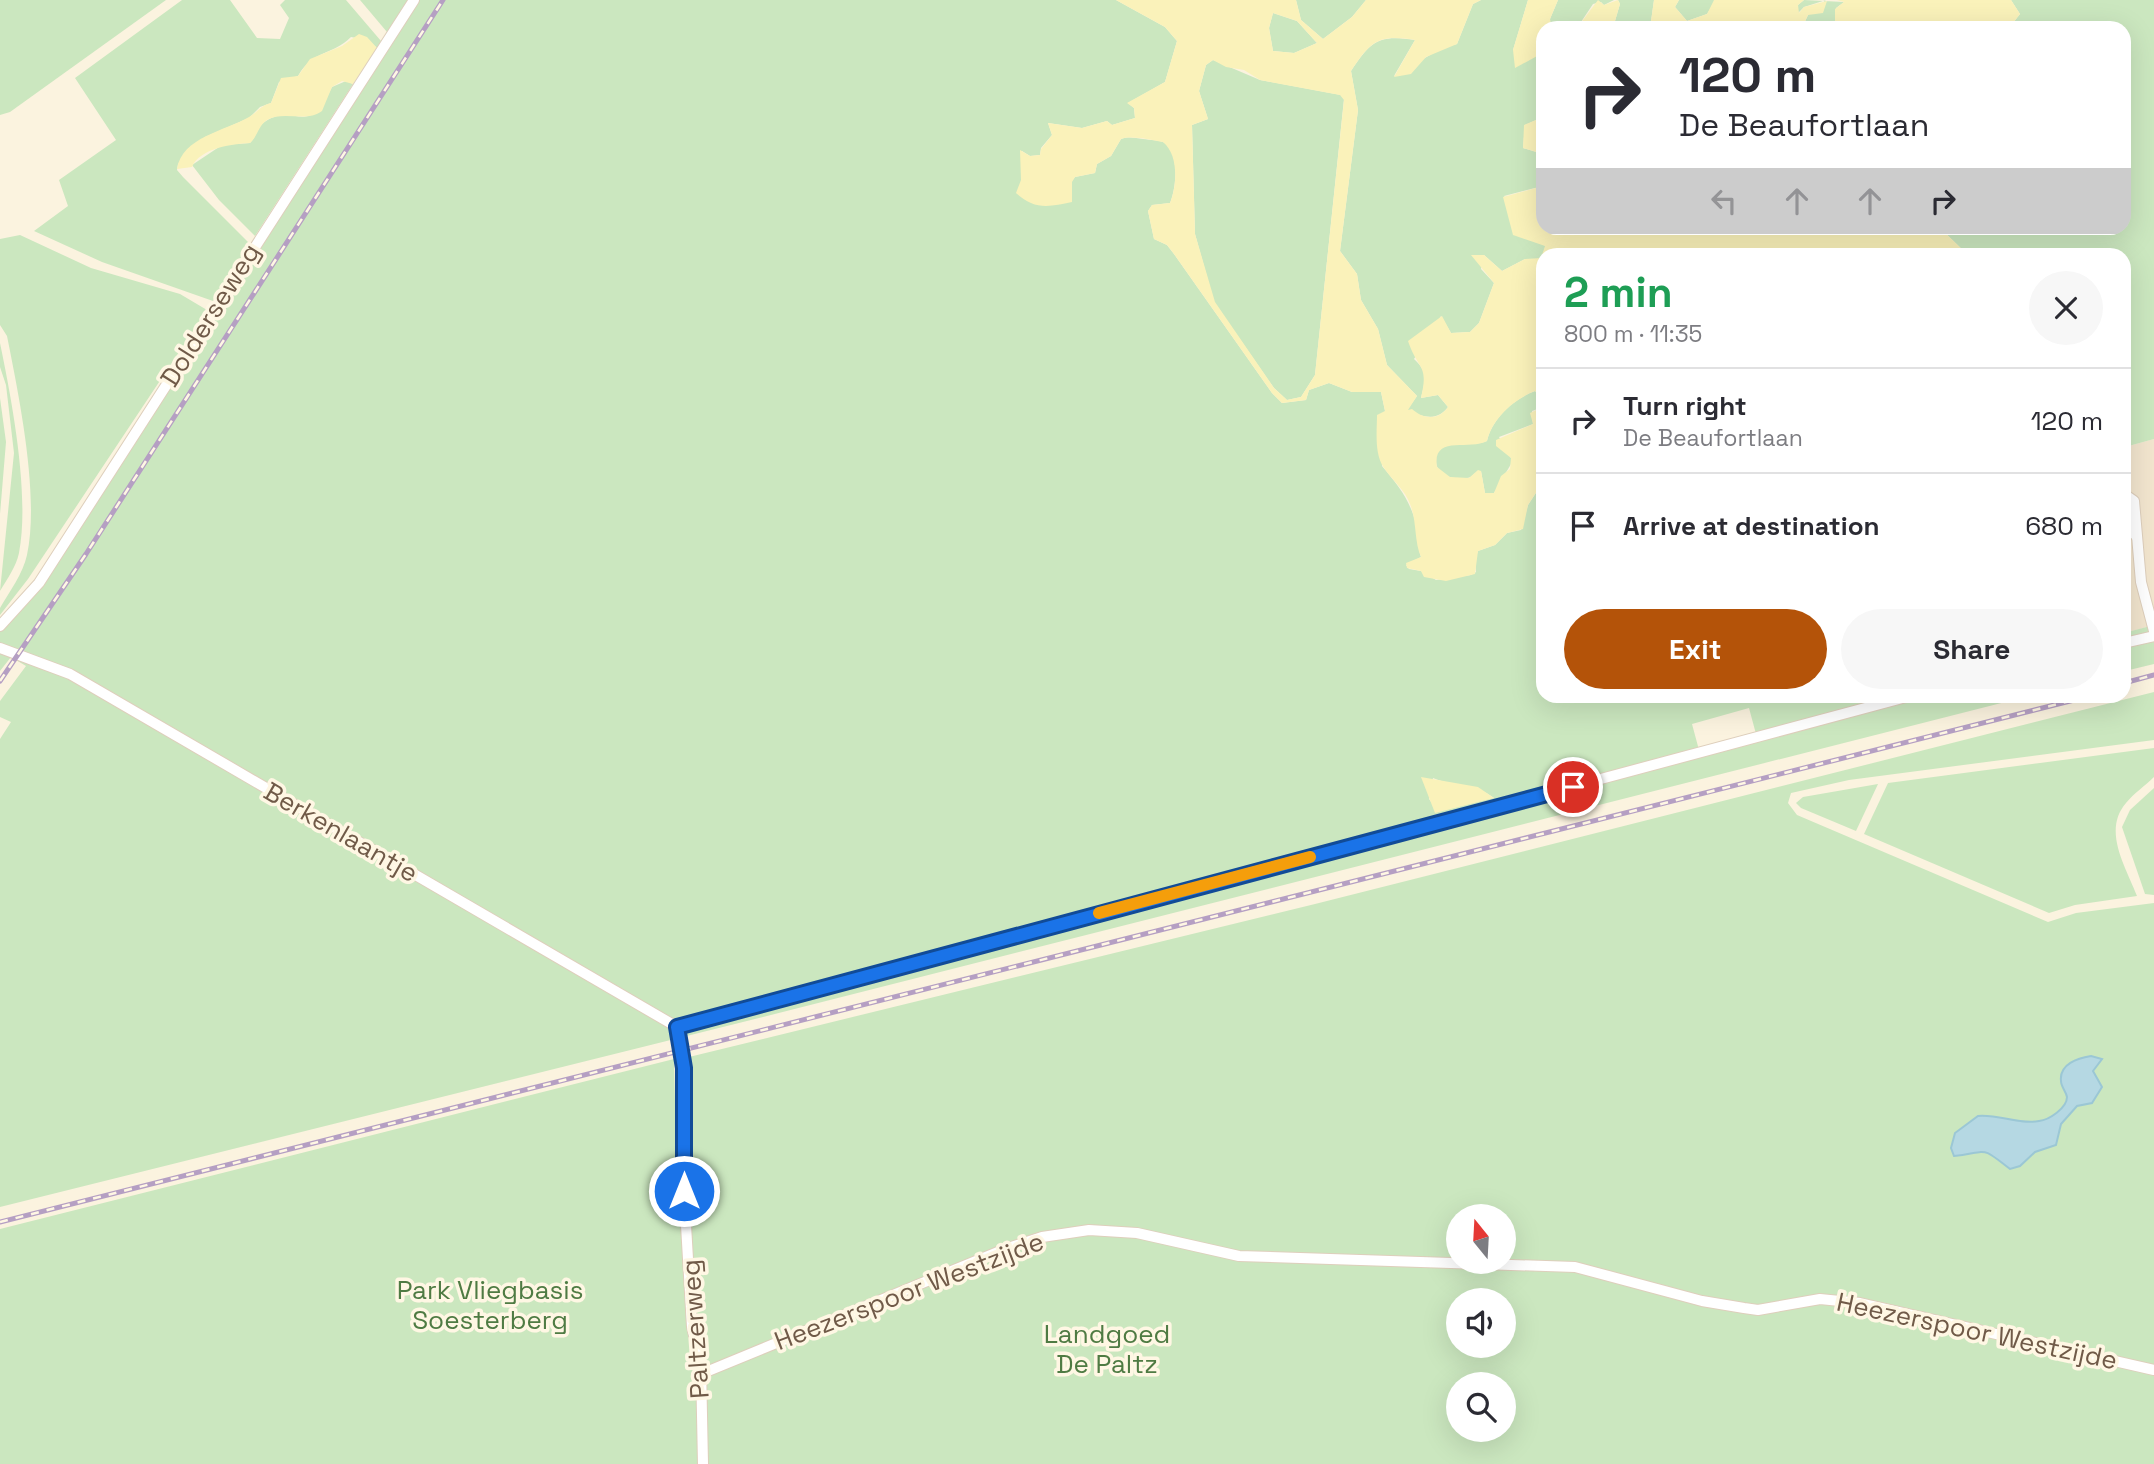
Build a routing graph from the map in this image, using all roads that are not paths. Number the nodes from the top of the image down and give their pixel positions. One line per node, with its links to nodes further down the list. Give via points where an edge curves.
1 (414, 0): 5 (street, Dolderseweg, via 39,583)
2 (2131, 499): 4 (street)
3 (2131, 530): 4 (street)
4 (2137, 537): 6 (street, via 2141,582)
5 (0, 626)
6 (2154, 633): 7 (street)
7 (2131, 641)
8 (0, 648): 10 (street, Berkenlaantje, via 71,674)
9 (1884, 703): 10 (street)
10 (677, 1027): 12 (street, Paltzerweg, via 684,1068 684,1191 692,1327)
11 (2154, 1370): 12 (street, Heezerspoor Westzijde, via 1837,1299 1758,1310 1702,1301 1575,1267 1239,1256 1137,1233 1089,1230 1042,1237 1005,1249)
12 (701, 1374): 13 (street, Paltzerweg)
13 (703, 1464)

